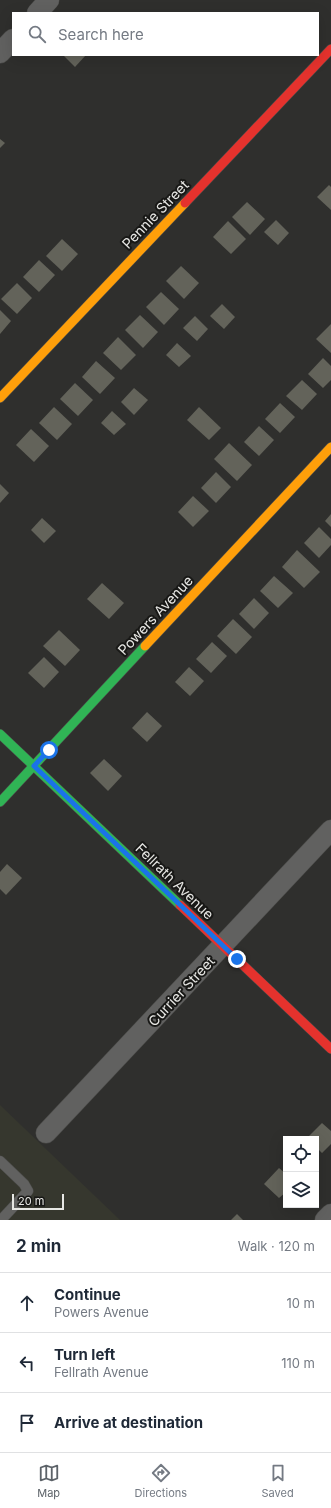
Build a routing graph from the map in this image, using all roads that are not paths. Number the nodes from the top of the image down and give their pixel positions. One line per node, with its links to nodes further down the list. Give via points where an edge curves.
1 (49, 0): 2 (street)
2 (38, 12)
3 (12, 40): 5 (street)
4 (331, 49): 6 (street, Pennie Street)
5 (0, 52)
6 (0, 398)
7 (331, 447): 9 (street, Powers Avenue)
8 (0, 734): 9 (street, Fellrath Avenue)
9 (34, 766): 10 (street, Powers Avenue); 12 (street, Fellrath Avenue)
10 (0, 802)
11 (331, 830): 12 (street, Currier Street)
12 (223, 946): 13 (street, Fellrath Avenue); 14 (street, Currier Street)
13 (331, 1049)
14 (46, 1133)
15 (0, 1161): 17 (lane, via 28,1191)
16 (331, 1214): 18 (street)
17 (1, 1220)
18 (325, 1220)

